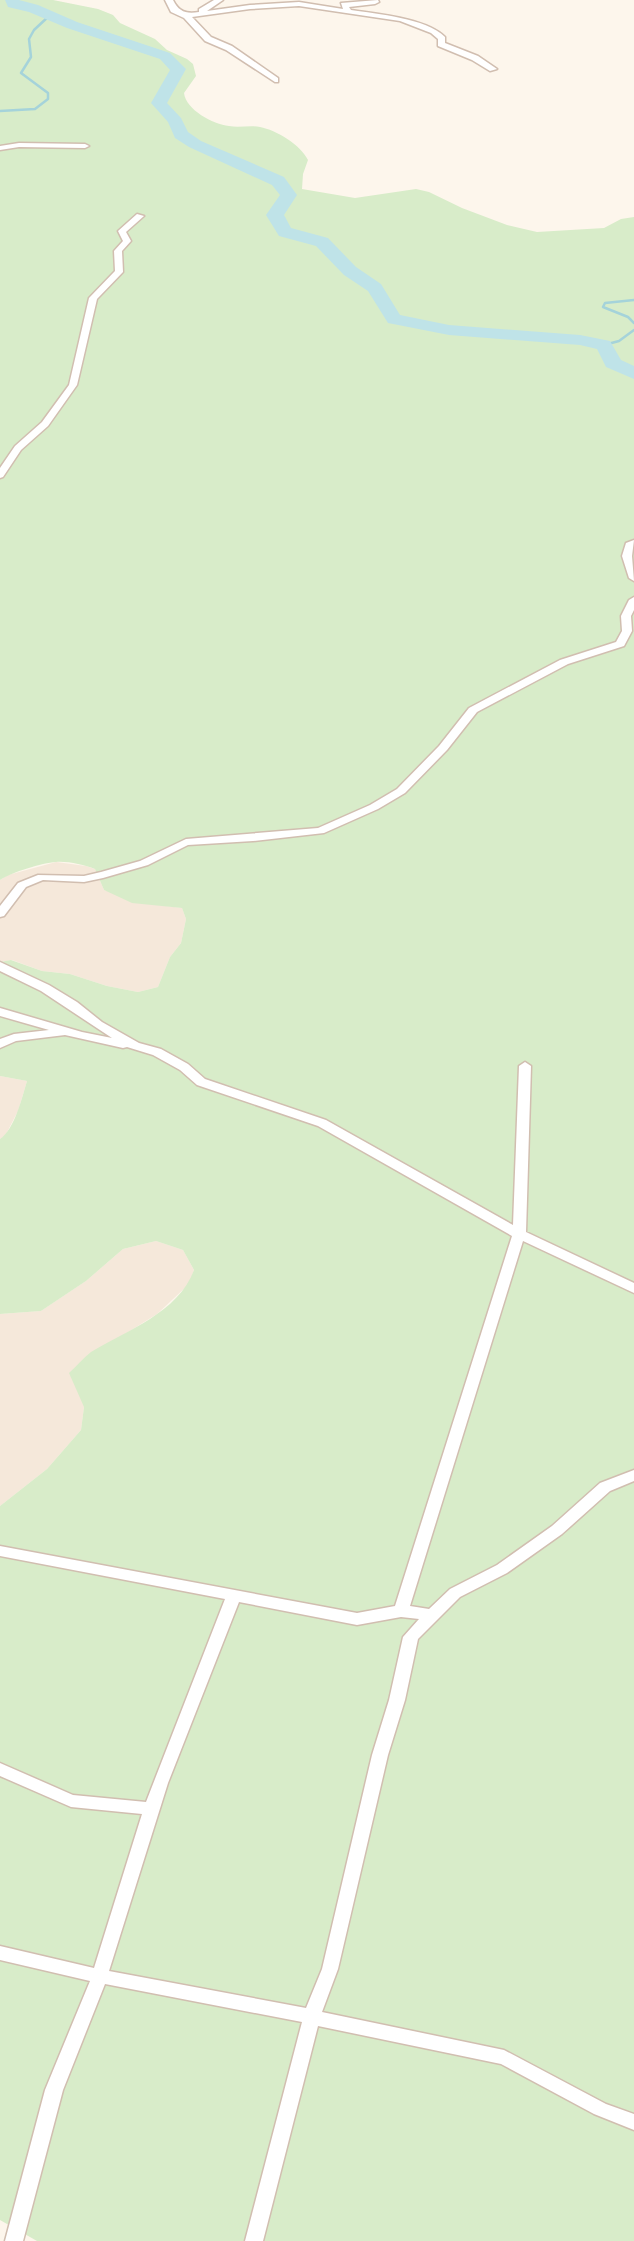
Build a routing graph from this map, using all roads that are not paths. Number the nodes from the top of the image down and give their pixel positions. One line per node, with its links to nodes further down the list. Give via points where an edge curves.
1 (169, 0): 7 (street, via 174,10)
2 (219, 0): 6 (street)
3 (374, 0): 5 (street, via 344,5)
4 (296, 2): 5 (street); 6 (street)
5 (348, 12): 8 (street, via 402,19 409,24 430,28 442,39 441,44)
6 (198, 14): 7 (street)
7 (187, 16): 9 (street, via 208,39 229,48)
8 (493, 69)
9 (275, 80)
10 (85, 146): 11 (street, via 19,145)
11 (0, 148)
12 (140, 216): 13 (street, via 122,231 127,241 118,251 119,272 93,298 73,385 45,424 18,448)
13 (0, 475)
14 (634, 543): 15 (street, via 629,545 627,556)
15 (634, 578)
16 (634, 600): 17 (street, via 626,616 627,631 620,644 564,662 473,710 421,772 401,791 374,807 320,831 186,842 144,863 103,875 84,879 42,877 22,885)
17 (0, 914)
18 (0, 966): 22 (street, via 52,992 98,1025)
19 (0, 1012): 20 (street)
20 (67, 1032): 21 (street, via 14,1038); 22 (street)
21 (0, 1044)
22 (135, 1046): 24 (street, via 157,1052 184,1067 201,1082 322,1123)
23 (525, 1066): 24 (street)
24 (519, 1234): 25 (street); 29 (street)
25 (634, 1288)
26 (634, 1475): 30 (street, via 605,1487 557,1530 502,1569 454,1594)
27 (0, 1551): 28 (street)
28 (234, 1595): 29 (street, via 357,1619); 32 (street)
29 (401, 1611): 30 (street)
30 (432, 1615): 35 (street, via 411,1637 330,1969)
31 (0, 1769): 32 (street, via 71,1801)
32 (152, 1808): 34 (street)
33 (0, 1953): 34 (street)
34 (99, 1976): 35 (street); 37 (street, via 54,2090)
35 (312, 2017): 36 (street, via 504,2057 600,2109); 38 (street)
36 (634, 2122)
37 (14, 2241)
38 (254, 2241)

